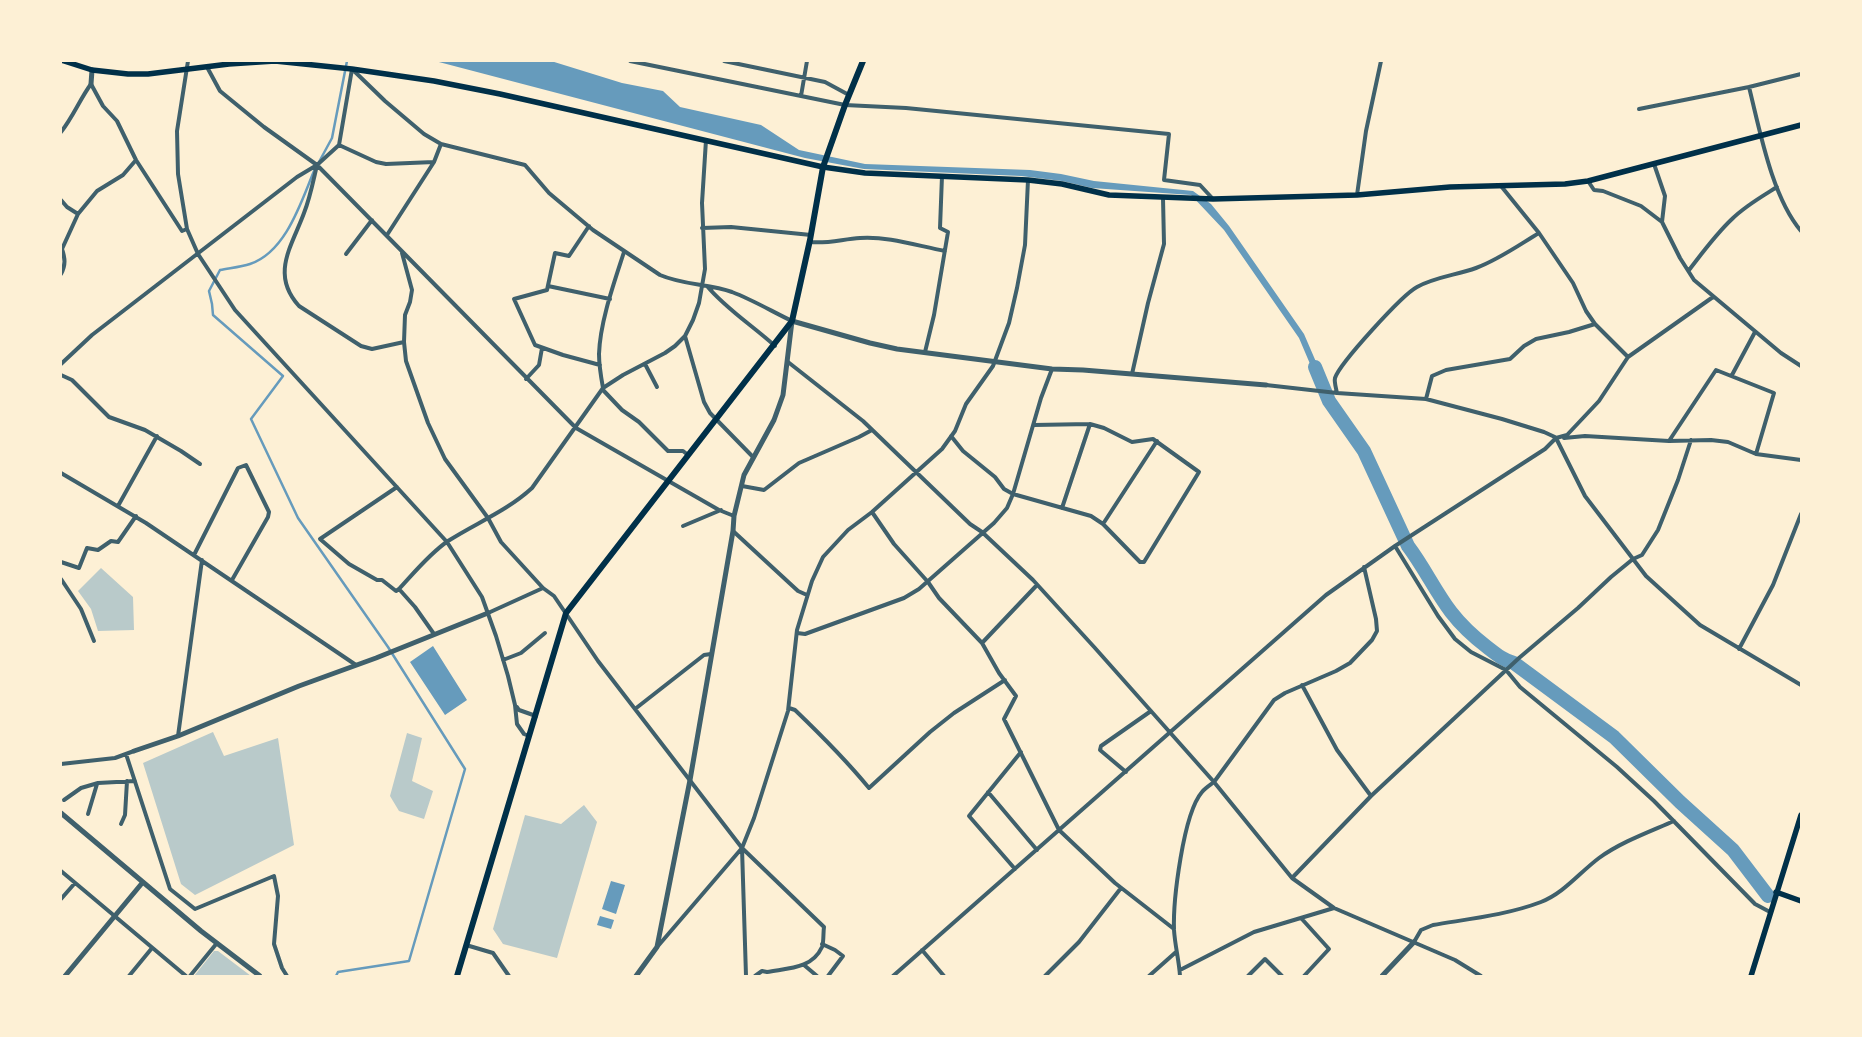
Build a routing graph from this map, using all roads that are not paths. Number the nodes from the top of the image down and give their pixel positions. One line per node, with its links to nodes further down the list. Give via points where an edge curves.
1 (64, 61): 11 (main road)
2 (188, 61): 12 (street)
3 (630, 61): 18 (street)
4 (724, 61): 14 (street)
5 (807, 61): 14 (street)
6 (863, 61): 17 (main road)
7 (1381, 61): 37 (street)
8 (337, 64): 9 (main road, via 275,61); 10 (main road)
9 (207, 67): 12 (main road); 30 (street, via 220,90)
10 (352, 69): 24 (main road, via 434,81); 25 (street, via 424,134); 26 (street)
11 (92, 70): 12 (main road, via 128,74); 15 (street)
12 (185, 70): 46 (street, via 177,131 178,174)
13 (1801, 74): 16 (street)
14 (804, 77): 17 (street, via 825,82); 18 (street)
15 (91, 84): 22 (street); 27 (street, via 103,106 117,121)
16 (1749, 87): 20 (street); 23 (street)
17 (849, 95): 19 (main road)
18 (801, 96): 19 (street)
19 (845, 105): 31 (main road); 39 (street, via 1169,134 1164,180 1200,185)
20 (1639, 109)
21 (1801, 125): 23 (main road)
22 (61, 132)
23 (1761, 135): 29 (main road); 36 (street)
24 (706, 140): 31 (main road); 45 (street)
25 (441, 144): 28 (street); 44 (street, via 525,165 549,193)
26 (339, 145): 28 (street, via 386,164); 30 (street)
27 (136, 160): 41 (street, via 123,174 97,191); 46 (street, via 182,230)
28 (434, 162): 49 (street)
29 (1654, 164): 34 (main road); 43 (street, via 1665,196)
30 (317, 165): 42 (street); 54 (street); 66 (street, via 304,213 287,252 284,274 293,299 361,346 372,348)
31 (823, 167): 32 (main road, via 865,173); 50 (main road)
32 (942, 176): 33 (main road); 51 (street, via 939,217 940,228 948,232)
33 (1028, 180): 38 (main road, via 1109,195); 72 (street, via 1025,245 1018,288)
34 (1588, 181): 35 (main road); 43 (street, via 1594,190 1642,206)
35 (1501, 186): 37 (main road); 48 (street)
36 (1777, 187): 47 (street, via 1785,208); 56 (street, via 1733,218)
37 (1357, 195): 39 (main road)
38 (1163, 198): 39 (main road); 78 (street, via 1164,244)
39 (1213, 199)
40 (61, 200): 41 (street)
41 (78, 214): 57 (street, via 62,249 65,259)
42 (372, 220): 49 (street); 55 (street)
43 (1662, 222): 56 (street)
44 (589, 226): 52 (street); 59 (street, via 569,256 555,253)
45 (702, 228): 50 (street, via 731,228); 58 (street)
46 (187, 229): 54 (street)
47 (1801, 232)
48 (1540, 233): 63 (street); 85 (street, via 1477,268 1417,287 1401,298 1339,371 1335,380)
49 (387, 235): 53 (street)
50 (810, 238): 51 (street, via 830,242 885,239); 62 (main road)
51 (945, 251): 69 (street)
52 (624, 252): 58 (street, via 660,276); 61 (street)
53 (402, 253): 66 (street, via 412,290 405,315); 81 (street)
54 (198, 254): 73 (street, via 92,335); 107 (street, via 235,310)
55 (346, 254)
56 (1689, 270): 60 (street, via 1694,280)
57 (61, 274)
58 (705, 285): 62 (street, via 732,292); 65 (street); 67 (street)
59 (548, 286): 61 (street); 68 (street, via 544,292 514,299 533,342)
60 (1713, 297): 64 (street); 70 (street)
61 (610, 299): 75 (street, via 601,340)
62 (792, 322): 67 (main road); 69 (street, via 870,343); 71 (street)
63 (1595, 324): 70 (street); 86 (street, via 1536,339 1510,359 1446,370 1432,376)
64 (1755, 332): 76 (street); 80 (street)
65 (684, 336): 74 (street, via 665,353); 87 (street, via 704,402)
66 (404, 342): 116 (street, via 413,384 432,433 445,459)
67 (774, 346): 87 (main road)
68 (542, 348): 75 (street); 81 (street, via 539,364)
69 (925, 352): 72 (street)
70 (1628, 358): 94 (street, via 1599,401 1567,435)
71 (788, 362): 91 (street); 100 (street, via 779,409)
72 (995, 362): 77 (street); 93 (street, via 966,404)
73 (61, 364)
74 (645, 364): 83 (street); 84 (street)
75 (600, 365): 84 (street)
76 (1801, 366)
77 (1052, 369): 78 (street); 89 (street)
78 (1132, 374): 82 (street)
79 (61, 375): 92 (street, via 72,380 109,417)
80 (1732, 375): 97 (street, via 1716,370); 98 (street, via 1774,393)
81 (526, 379): 90 (street)
82 (1266, 385): 85 (street)
83 (657, 387)
84 (603, 389): 90 (street); 99 (street, via 668,451 683,451)
85 (1337, 393): 86 (street)
86 (1426, 399): 94 (street, via 1502,419)
87 (716, 419): 99 (main road); 100 (street)
88 (1090, 424): 89 (street); 96 (street, via 1132,442); 110 (street)
89 (1034, 425): 108 (street)
90 (576, 428): 105 (street); 116 (street, via 532,488)
91 (872, 430): 104 (street); 106 (street, via 799,463 764,490)
92 (157, 436): 102 (street); 109 (street)
93 (951, 436): 104 (street); 108 (street, via 963,451)
94 (1556, 438): 97 (street, via 1585,436); 122 (street, via 1545,449); 124 (street, via 1585,496)
95 (1691, 440): 97 (street); 98 (street, via 1728,442); 124 (street, via 1658,530 1642,555)
96 (1157, 441): 117 (street); 117 (street, via 1200,472 1144,562 1140,562)
97 (1668, 441)
98 (1756, 454): 101 (street)
99 (688, 455): 105 (main road)
100 (753, 457): 106 (street)
101 (1801, 460)
102 (200, 464)
103 (61, 473): 109 (street)
104 (917, 473): 112 (street); 120 (street)
105 (668, 480): 111 (street); 136 (main road)
106 (742, 486): 115 (street)
107 (397, 487): 121 (street); 133 (street, via 320,539 349,564)
108 (1012, 494): 110 (street); 120 (street, via 1007,508)
109 (118, 506): 114 (street)
110 (1062, 508): 117 (street, via 1091,516)
111 (721, 510): 115 (street); 118 (street)
112 (872, 512): 130 (street, via 894,544); 134 (street, via 848,530 822,557)
113 (1801, 514): 142 (street, via 1773,585)
114 (136, 516): 123 (street); 126 (street, via 118,542 111,541 98,550 87,548 79,568)
115 (734, 516): 119 (street)
116 (488, 518): 121 (street); 132 (street, via 501,542)
117 (1103, 524)
118 (683, 526)
119 (733, 531): 134 (street, via 798,592); 143 (street)
120 (982, 532): 130 (street); 131 (street)
121 (447, 542): 133 (street); 135 (street, via 470,576)
122 (1395, 546): 127 (street); 146 (street, via 1454,639)
123 (194, 554): 125 (street); 129 (street, via 238,468 246,465 269,512)
124 (1633, 559): 142 (street, via 1646,576 1700,625); 146 (street)
125 (202, 560): 129 (street); 156 (street)
126 (61, 562)
127 (1364, 567): 148 (street, via 1377,631 1350,663); 155 (street, via 1326,595)
128 (61, 579): 140 (street, via 81,608)
129 (232, 580): 145 (street)
130 (928, 582): 138 (street, via 897,600 805,634); 141 (street)
131 (1037, 585): 141 (street); 153 (street)
132 (543, 588): 135 (street); 136 (street, via 554,596)
133 (399, 590): 139 (street)
134 (807, 595): 138 (street)
135 (488, 613): 139 (street); 144 (street)
136 (566, 613): 152 (street); 154 (main road)
137 (545, 633): 144 (street, via 520,654)
138 (797, 633): 151 (street)
139 (434, 634): 145 (street)
140 (94, 641)
141 (982, 643): 147 (street)
142 (1738, 649): 149 (street)
143 (711, 654): 152 (street, via 704,655); 163 (street)
144 (503, 660): 150 (street)
145 (356, 665): 156 (street)
146 (1506, 670): 169 (street); 174 (street, via 1520,687 1617,767)
147 (1005, 680): 151 (street, via 930,732 869,788 848,762); 159 (street, via 1016,696 1004,719)
148 (1302, 685): 166 (street, via 1274,700); 169 (street, via 1337,750)
149 (1801, 685)
150 (515, 705): 154 (street, via 519,710); 157 (street, via 517,724 524,734)
151 (789, 708): 177 (street)
152 (635, 709): 163 (street)
153 (1151, 711): 155 (street); 162 (street, via 1101,746 1100,750)
154 (536, 716): 157 (main road)
155 (1171, 732): 162 (street); 166 (street)
156 (178, 736): 158 (street)
157 (530, 736): 196 (main road)
158 (134, 751): 160 (street)
159 (1021, 752): 168 (street); 176 (street)
160 (126, 754): 161 (street); 165 (street)
161 (61, 764)
162 (1126, 772): 176 (street)
163 (690, 780): 177 (street); 197 (street)
164 (127, 781): 165 (street); 167 (street); 175 (street, via 125,815)
165 (135, 781): 208 (street, via 170,889 195,909 274,876 278,896 274,944)
166 (1214, 782): 181 (street); 192 (street, via 1202,792 1190,817 1176,890)
167 (97, 784): 170 (street, via 81,788); 172 (street)
168 (988, 792): 178 (street); 179 (street, via 969,816)
169 (1371, 796): 181 (street)
170 (64, 800)
171 (61, 813): 182 (street)
172 (88, 814)
173 (1801, 815): 185 (main road)
174 (1674, 821): 189 (street, via 1755,904); 193 (street, via 1599,858 1542,902 1433,925 1422,930)
175 (121, 824)
176 (1059, 830): 178 (street); 184 (street)
177 (742, 848): 195 (street, via 824,927); 197 (street); 212 (street)
178 (1037, 850): 179 (street)
179 (1015, 869): 199 (street)
180 (61, 871): 183 (street)
181 (1292, 878): 188 (street)
182 (143, 882): 190 (street); 194 (street)
183 (75, 883): 186 (street); 190 (street)
184 (1121, 888): 192 (street); 218 (street, via 1079,942)
185 (1776, 892): 187 (main road); 189 (main road)
186 (61, 900)
187 (1801, 901)
188 (1334, 908): 191 (street); 193 (street)
189 (1770, 912): 226 (main road)
190 (114, 916): 198 (street); 203 (street)
191 (1301, 918): 202 (street, via 1254,932); 223 (street, via 1329,949)
192 (1174, 929): 200 (street)
193 (1414, 942): 224 (street); 225 (street)
194 (216, 943): 206 (street); 207 (street)
195 (822, 944): 201 (street); 215 (street, via 843,956)
196 (466, 946): 209 (main road); 210 (street, via 493,953)
197 (657, 947): 211 (street)
198 (152, 948): 204 (street); 205 (street)
199 (922, 950): 216 (street); 217 (street)
200 (1176, 952): 202 (street); 219 (street)
201 (804, 966): 213 (street, via 762,971); 214 (street)
202 (1180, 970): 220 (street)
203 (65, 976)
204 (129, 976)
205 (186, 976)
206 (190, 976)
207 (260, 976)
208 (287, 976)
209 (457, 976)
210 (509, 976)
211 (636, 976)
212 (746, 976)
213 (755, 976)
214 (817, 976)
215 (828, 976)
216 (893, 976)
217 (944, 976)
218 (1045, 976)
219 (1149, 976)
220 (1180, 976)
221 (1248, 976): 222 (street, via 1265,959)
222 (1282, 976)
223 (1304, 976)
224 (1382, 976)
225 (1482, 976)
226 (1751, 976)

